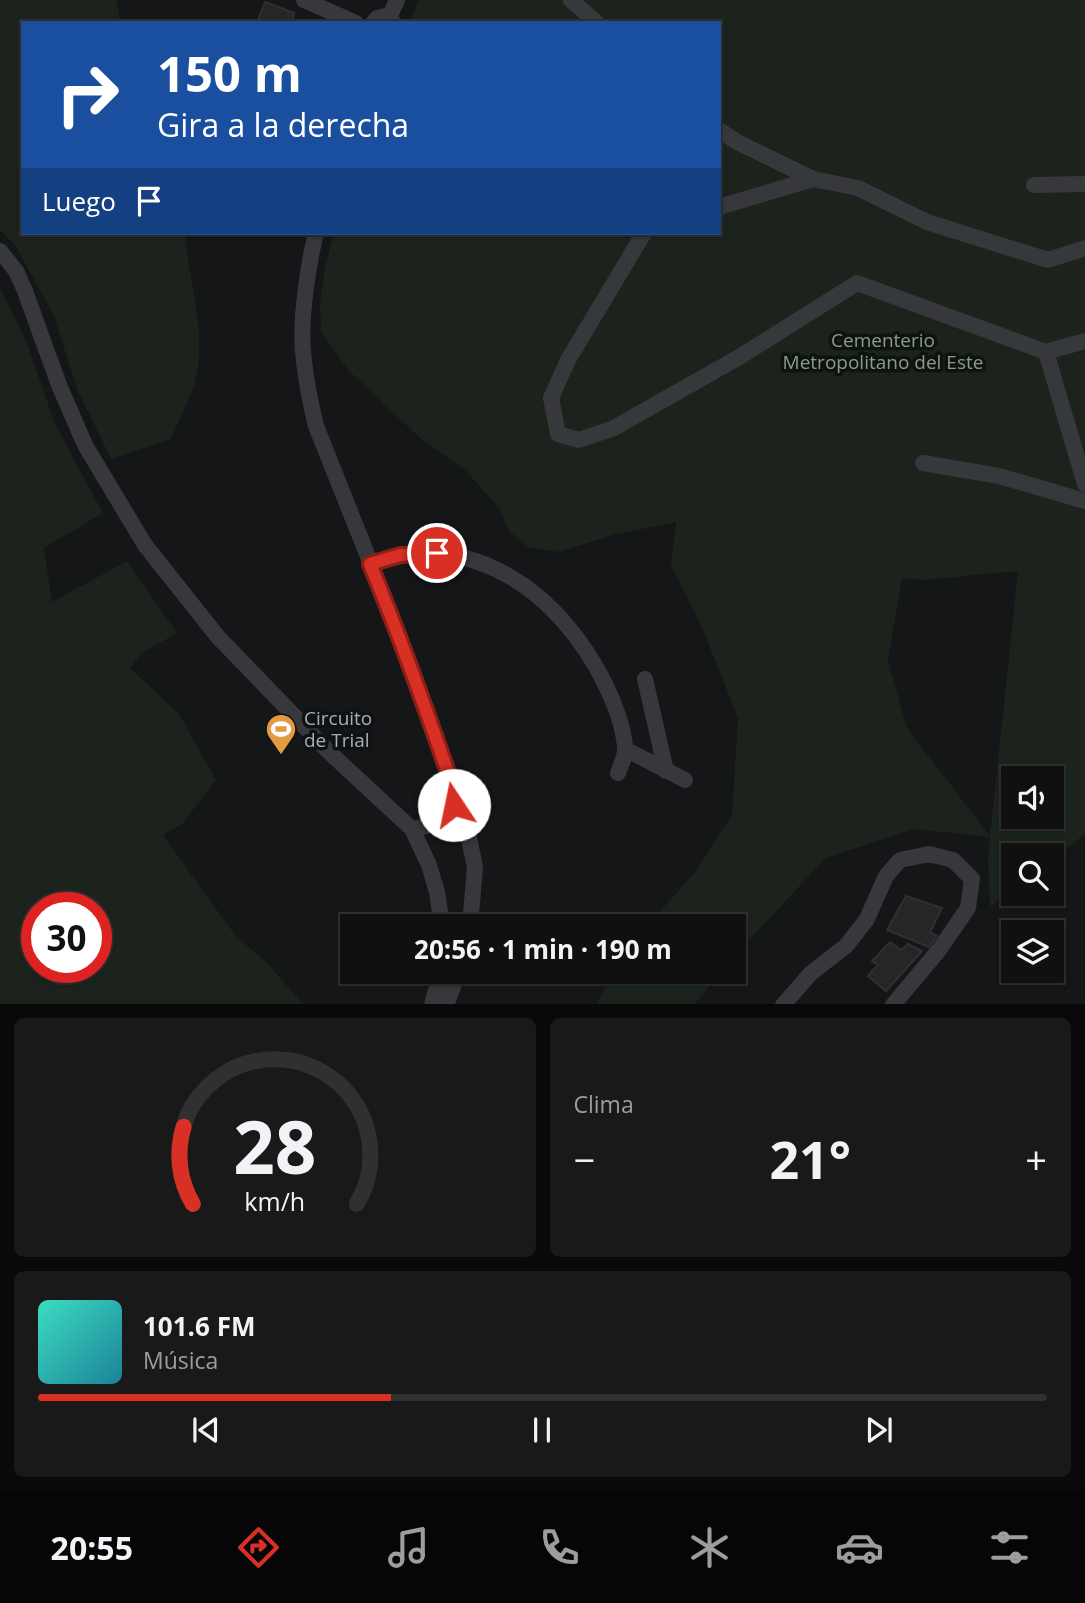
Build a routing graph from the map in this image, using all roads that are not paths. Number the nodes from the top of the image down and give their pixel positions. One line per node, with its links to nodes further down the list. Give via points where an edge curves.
1 (304, 0): 4 (street)
2 (397, 0): 5 (street)
3 (571, 0): 6 (street)
4 (349, 21)
5 (385, 21)
6 (595, 21)
7 (721, 131): 8 (street)
8 (813, 179): 11 (street); 14 (street, via 858,188 927,222 1048,260)
9 (1085, 184): 10 (street)
10 (1034, 185)
11 (721, 206)
12 (316, 235): 21 (street, via 302,348 308,392 316,426)
13 (643, 235): 17 (street, via 568,360 551,398 558,434 579,440 614,428 857,283)
14 (1085, 248)
15 (0, 251): 28 (street, via 25,291 85,445 158,564 218,637 330,753)
16 (1085, 341): 17 (street)
17 (1046, 352): 19 (street)
18 (923, 463): 20 (street, via 999,476)
19 (1085, 484)
20 (1085, 500)
21 (370, 564): 23 (street, via 400,555 437,553 473,560 507,575 544,600 574,631 594,663 615,708); 27 (street)
22 (645, 679): 24 (street)
23 (625, 749): 24 (street); 25 (street)
24 (666, 771): 26 (street)
25 (618, 772)
26 (685, 780)
27 (457, 799): 28 (street, via 437,821); 30 (street, via 475,867)
28 (412, 829): 29 (street, via 429,864)
29 (440, 914)
30 (471, 914)
31 (437, 984): 33 (street)
32 (454, 984): 34 (street)
33 (432, 1004)
34 (446, 1004)
35 (783, 1004): 36 (street, via 853,937 867,919 886,876 900,860 929,854 953,860 971,879 968,908)
36 (893, 1004)

